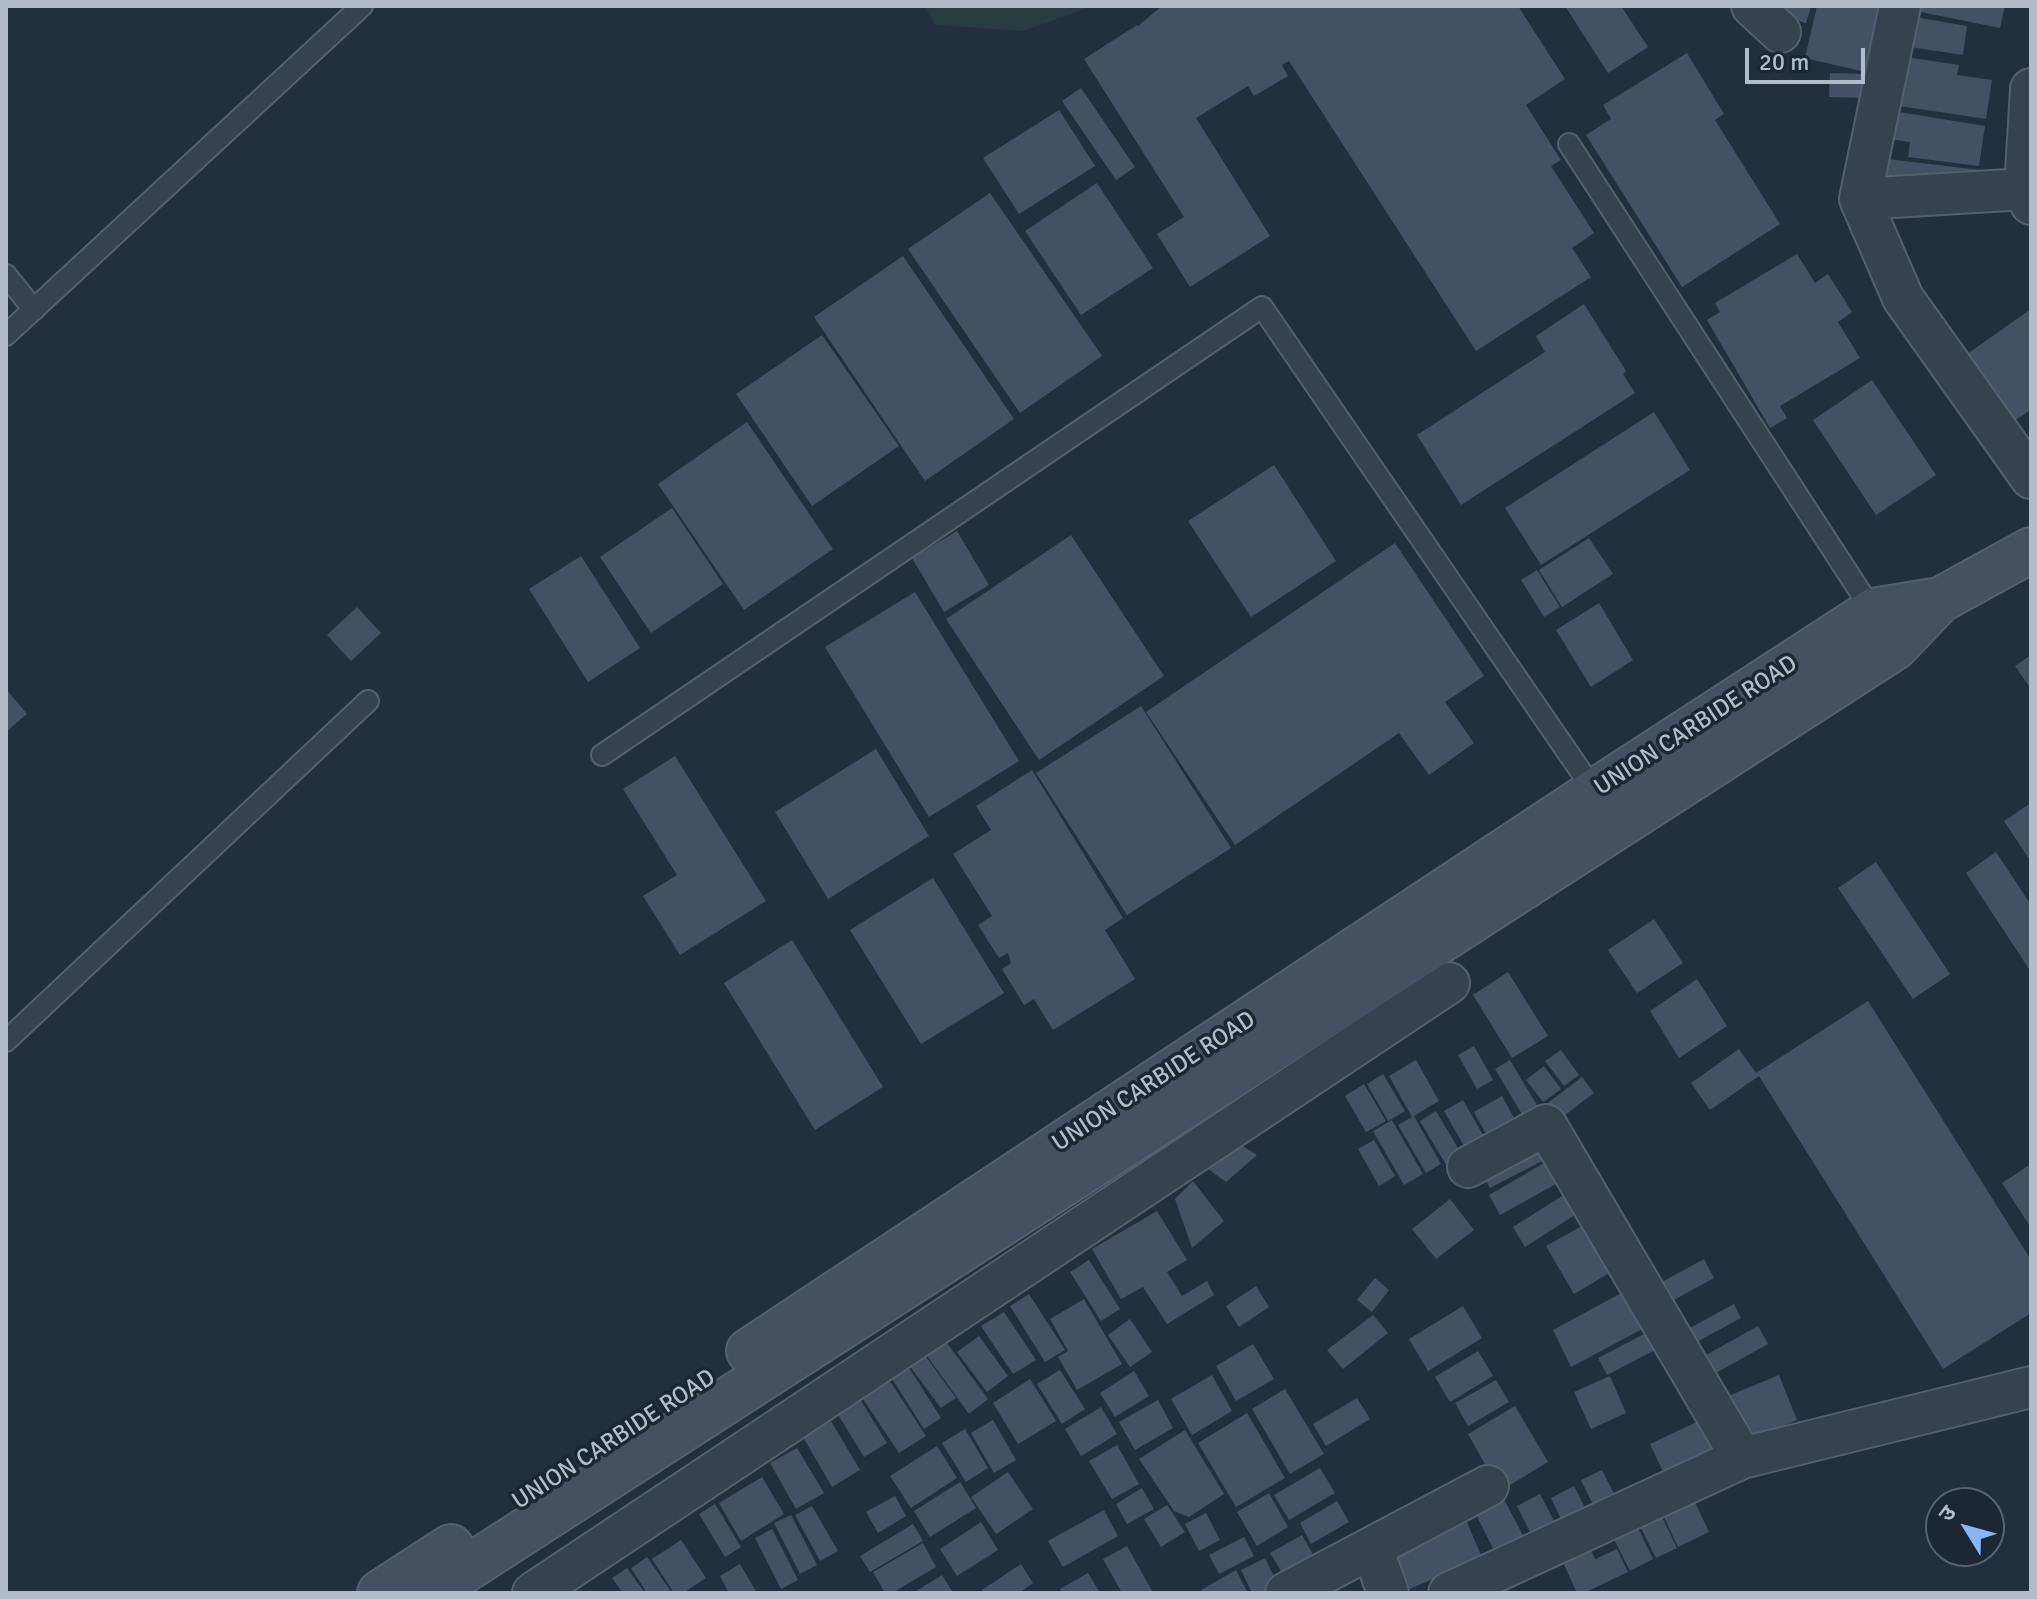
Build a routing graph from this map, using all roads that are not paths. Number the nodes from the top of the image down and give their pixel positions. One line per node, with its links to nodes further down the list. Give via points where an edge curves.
1 (362, 6): 8 (lane)
2 (1900, 6): 6 (street)
3 (2031, 89): 5 (street)
4 (1569, 144): 12 (lane)
5 (2028, 196): 6 (street)
6 (1860, 199): 10 (street, via 1903,298)
7 (6, 275): 8 (lane)
8 (34, 310): 9 (lane)
9 (6, 335)
10 (2031, 478)
11 (2031, 550): 12 (street, UNION CARBIDE ROAD)
12 (1884, 629): 15 (street, UNION CARBIDE ROAD)
13 (368, 701): 17 (lane)
14 (602, 755): 15 (lane, via 1262,307)
15 (1606, 808): 23 (street, UNION CARBIDE ROAD); 24 (street, UNION CARBIDE ROAD)
16 (1449, 983): 25 (street)
17 (6, 1041)
18 (1468, 1167): 20 (street, via 1546,1125)
19 (2031, 1387): 20 (street)
20 (1742, 1458): 28 (street)
21 (1488, 1486): 22 (street)
22 (1372, 1548): 26 (street); 27 (street)
23 (380, 1593)
24 (429, 1593)
25 (533, 1593)
26 (1286, 1593)
27 (1388, 1593)
28 (1449, 1593)

